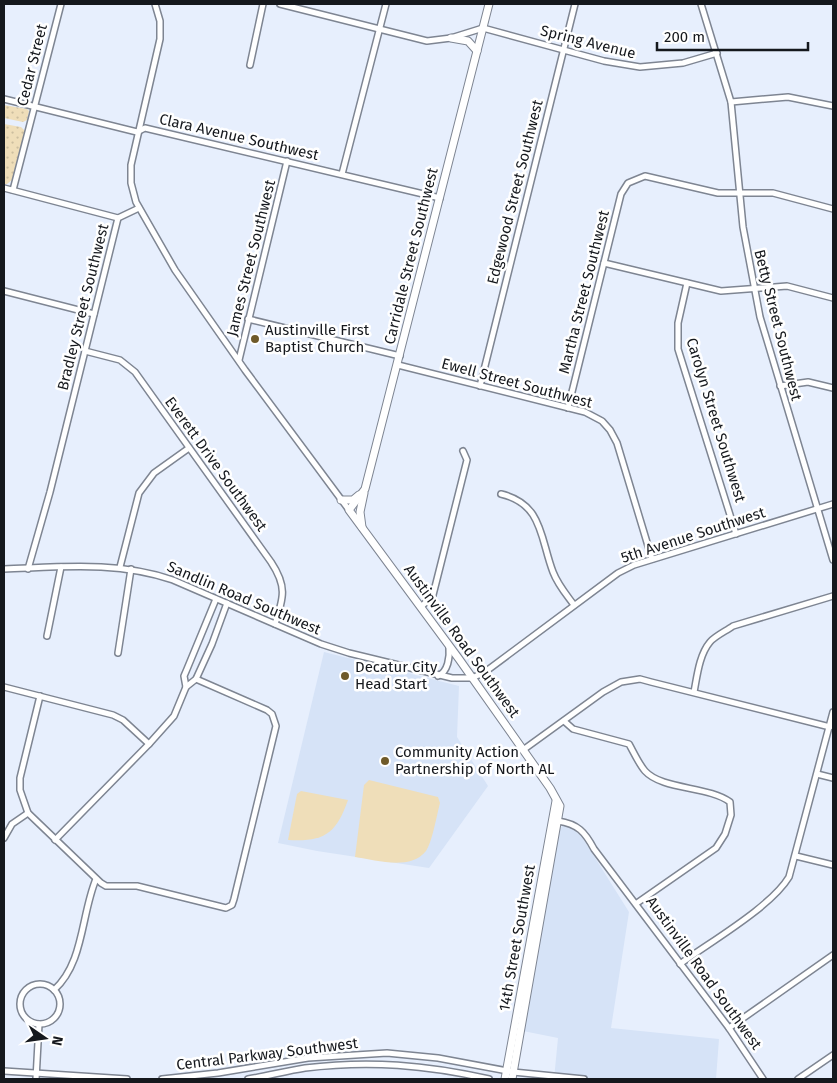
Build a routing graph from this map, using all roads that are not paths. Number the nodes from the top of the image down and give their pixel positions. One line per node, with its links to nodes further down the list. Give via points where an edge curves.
1 (61, 4): 19 (street, Cedar Street)
2 (155, 4): 20 (street, via 160,21 160,40)
3 (263, 4): 15 (street)
4 (280, 4): 10 (street)
5 (386, 4): 10 (street)
6 (489, 4): 9 (main road, Carridale Street Southwest)
7 (575, 4): 12 (street, Edgewood Street Southwest)
8 (701, 4): 14 (street, Betty Street Southwest)
9 (483, 28): 11 (street); 12 (street, Spring Avenue); 13 (main road, Carridale Street Southwest)
10 (380, 29): 11 (street, via 426,41); 22 (street)
11 (451, 38): 13 (main road, via 465,40)
12 (564, 50): 14 (street, Spring Avenue, via 640,67 683,63); 41 (street, Edgewood Street Southwest)
13 (477, 51): 26 (main road, Carridale Street Southwest)
14 (716, 53): 17 (street, Betty Street Southwest)
15 (250, 65)
16 (4, 99): 19 (street, Clara Avenue Southwest)
17 (731, 102): 18 (street, via 788,97); 25 (street, Betty Street Southwest)
18 (833, 106)
19 (35, 107): 20 (street, Clara Avenue Southwest); 24 (street, Cedar Street)
20 (137, 132): 21 (street, Clara Avenue Southwest, via 145,128); 27 (street, via 131,177)
21 (287, 162): 22 (street, Clara Avenue Southwest); 36 (street, James Street Southwest)
22 (342, 174): 26 (street, Clara Avenue Southwest)
23 (4, 188): 24 (street)
24 (13, 190): 29 (street)
25 (740, 192): 28 (street, via 773,193); 30 (street, Martha Street Southwest, via 718,192 645,176 628,183 621,194); 32 (street, Betty Street Southwest)
26 (440, 198): 38 (main road, Carridale Street Southwest)
27 (139, 208): 29 (street, Bradley Street Southwest); 39 (street, Austinville Road Southwest, via 189,290)
28 (833, 209)
29 (118, 218): 35 (street, Bradley Street Southwest)
30 (604, 263): 31 (street); 44 (street, Martha Street Southwest)
31 (688, 284): 32 (street, via 721,291); 54 (street, Carolyn Street Southwest, via 678,323 678,349)
32 (754, 288): 34 (street, via 787,286); 42 (street, Betty Street Southwest)
33 (4, 291): 35 (street)
34 (833, 298)
35 (94, 314): 37 (street, Bradley Street Southwest)
36 (248, 319): 38 (street); 39 (street, James Street Southwest)
37 (85, 351): 45 (street, Everett Drive Southwest, via 114,358 130,368); 60 (street, Bradley Street Southwest)
38 (400, 356): 40 (main road, Carridale Street Southwest)
39 (239, 360): 49 (street, Austinville Road Southwest)
40 (398, 365): 41 (street, Ewell Street Southwest); 47 (main road, Carridale Street Southwest)
41 (480, 386): 44 (street, Ewell Street Southwest)
42 (780, 386): 43 (street, via 808,382); 51 (street, Betty Street Southwest)
43 (833, 388)
44 (568, 408): 55 (street, Ewell Street Southwest, via 591,414 610,430 619,449)
45 (189, 448): 58 (street, via 154,473 139,492); 67 (street, Everett Drive Southwest, via 281,578 283,596)
46 (463, 451): 66 (street, via 467,460 433,596)
47 (365, 489): 49 (main road, via 353,500); 52 (main road, Carridale Street Southwest); 53 (main road, via 360,512)
48 (501, 494): 65 (street, via 519,500 532,513 558,582)
49 (341, 500): 52 (street, Austinville Road Southwest)
50 (833, 504): 51 (street, 5th Avenue Southwest)
51 (817, 509): 54 (street, 5th Avenue Southwest); 56 (street, Betty Street Southwest)
52 (349, 510): 53 (main road, Austinville Road Southwest)
53 (362, 527): 66 (main road, Austinville Road Southwest)
54 (736, 534): 55 (street, 5th Avenue Southwest)
55 (652, 559): 65 (street, 5th Avenue Southwest, via 618,573)
56 (833, 560)
57 (61, 567): 58 (street, Sandlin Road Southwest); 60 (street, Sandlin Road Southwest); 68 (street)
58 (120, 567): 61 (street, Sandlin Road Southwest)
59 (4, 569): 60 (street, Sandlin Road Southwest)
60 (28, 569)
61 (131, 569): 63 (street, Sandlin Road Southwest, via 173,580); 70 (street)
62 (833, 596): 77 (street, via 733,626 722,633 710,642 702,658)
63 (216, 599): 64 (street, Sandlin Road Southwest); 71 (street)
64 (227, 603): 67 (street, Sandlin Road Southwest); 73 (street)
65 (574, 605): 74 (street, 5th Avenue Southwest, via 485,672)
66 (421, 608): 69 (main road, Austinville Road Southwest)
67 (276, 624): 72 (street, Sandlin Road Southwest, via 331,648)
68 (47, 636)
69 (449, 646): 72 (street, via 446,667); 74 (main road, Austinville Road Southwest)
70 (118, 653)
71 (187, 669): 73 (street); 76 (street, via 184,676)
72 (437, 676): 74 (street, Sandlin Road Southwest)
73 (197, 677): 76 (street); 93 (street, via 267,710 275,719 275,731 232,905 220,907 137,886 106,886)
74 (472, 678): 83 (main road, Austinville Road Southwest)
75 (4, 687): 78 (street)
76 (186, 687): 82 (street, via 174,716)
77 (694, 692): 80 (street, via 632,679 603,692); 81 (street)
78 (40, 696): 82 (street, via 119,717); 87 (street, via 20,778 20,790)
79 (833, 712): 81 (street)
80 (564, 721): 83 (street); 94 (street, via 573,729 629,744 650,775 721,795 730,802 731,814 725,834 716,848)
81 (830, 727): 84 (street)
82 (149, 744): 90 (street)
83 (523, 750): 86 (main road, Austinville Road Southwest)
84 (817, 774): 85 (street); 91 (street)
85 (833, 778)
86 (556, 801): 88 (main road, Austinville Road Southwest, via 560,806); 102 (main road, 14th Street Southwest)
87 (28, 813): 89 (street, via 12,824); 90 (street)
88 (558, 820): 94 (street, Austinville Road Southwest, via 586,833 594,849); 102 (main road, 14th Street Southwest)
89 (4, 838)
90 (55, 840): 93 (street)
91 (796, 856): 92 (street); 96 (street, via 783,888)
92 (833, 865)
93 (96, 879): 97 (street, via 89,895 74,963)
94 (637, 903): 96 (street, Austinville Road Southwest)
95 (833, 955): 99 (street)
96 (680, 964): 99 (street, Austinville Road Southwest)
97 (54, 990): 98 (street, via 59,1001 58,1013 50,1022); 98 (street, via 35,985 28,988 21,999 20,1006 26,1018)
98 (39, 1024): 103 (street)
99 (729, 1028): 110 (street, Austinville Road Southwest)
100 (833, 1055): 111 (street)
101 (4, 1071): 103 (street)
102 (511, 1074): 105 (street, Central Parkway Southwest, via 413,1055 358,1054); 108 (main road, 14th Street Southwest); 109 (street, Central Parkway Southwest)
103 (37, 1076): 104 (street)
104 (128, 1079)
105 (162, 1079)
106 (248, 1079): 107 (street, Central Parkway Southwest, via 304,1068 373,1064 440,1068)
107 (489, 1079)
108 (505, 1079)
109 (584, 1079)
110 (763, 1079)
111 (798, 1079)

